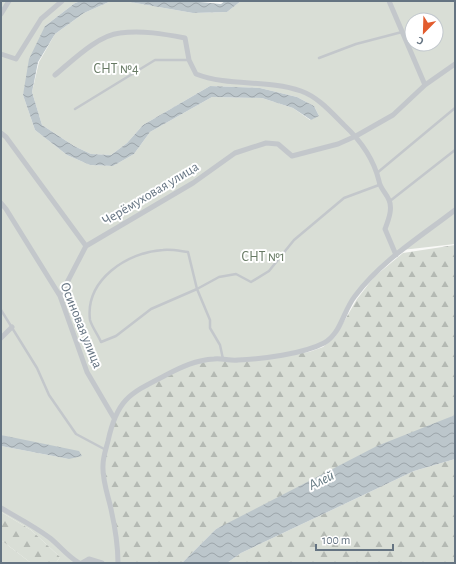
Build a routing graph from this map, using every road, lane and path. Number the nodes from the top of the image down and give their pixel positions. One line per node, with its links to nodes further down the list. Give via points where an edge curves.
1 (9, 1): 4 (street)
2 (62, 1): 6 (street, via 41,19 16,59)
3 (389, 1): 5 (street)
4 (1, 14)
5 (402, 32): 7 (lane, via 356,44); 11 (street)
6 (1, 54)
7 (320, 58)
8 (189, 60): 10 (street, via 185,38 152,32 119,33 78,55); 13 (lane, via 155,60); 15 (street, via 196,74 209,79 262,83 301,91 320,102)
9 (455, 64): 11 (street)
10 (56, 75)
11 (425, 85): 15 (street, via 393,115)
12 (455, 108): 17 (lane)
13 (75, 109)
14 (1, 133): 22 (street)
15 (356, 136): 17 (street); 22 (street, Черёмуховая улица, via 338,144 292,156 278,144 266,143 235,153 193,183)
16 (455, 150): 19 (lane)
17 (377, 174): 18 (street)
18 (380, 185): 19 (street); 24 (lane, via 344,198 294,240 269,271 251,282 236,274 219,277)
19 (390, 201): 23 (street, via 390,217 385,229)
20 (1, 203): 25 (street, Осиновая улица)
21 (455, 210): 23 (street)
22 (86, 246): 25 (street)
23 (396, 255): 29 (street, via 373,275 354,298 335,334 325,343 262,358)
24 (197, 289): 24 (lane, via 151,309 116,336 101,342 91,322 90,303 99,283 117,265 142,254 163,250 188,252); 29 (lane, via 210,320 210,328 220,345)
25 (60, 296): 30 (street, Осиновая улица, via 87,372)
26 (1, 310): 27 (lane)
27 (12, 328): 28 (street); 31 (lane, via 37,368 49,395 76,434)
28 (1, 338)
29 (223, 359): 30 (street, via 188,364 142,387 126,400)
30 (114, 418): 31 (street)
31 (106, 450): 36 (street, via 103,465 105,484 112,510)
32 (1, 508): 33 (street, via 35,527)
33 (79, 563)
34 (82, 563): 35 (street, via 89,559)
35 (102, 563)
36 (118, 563)

